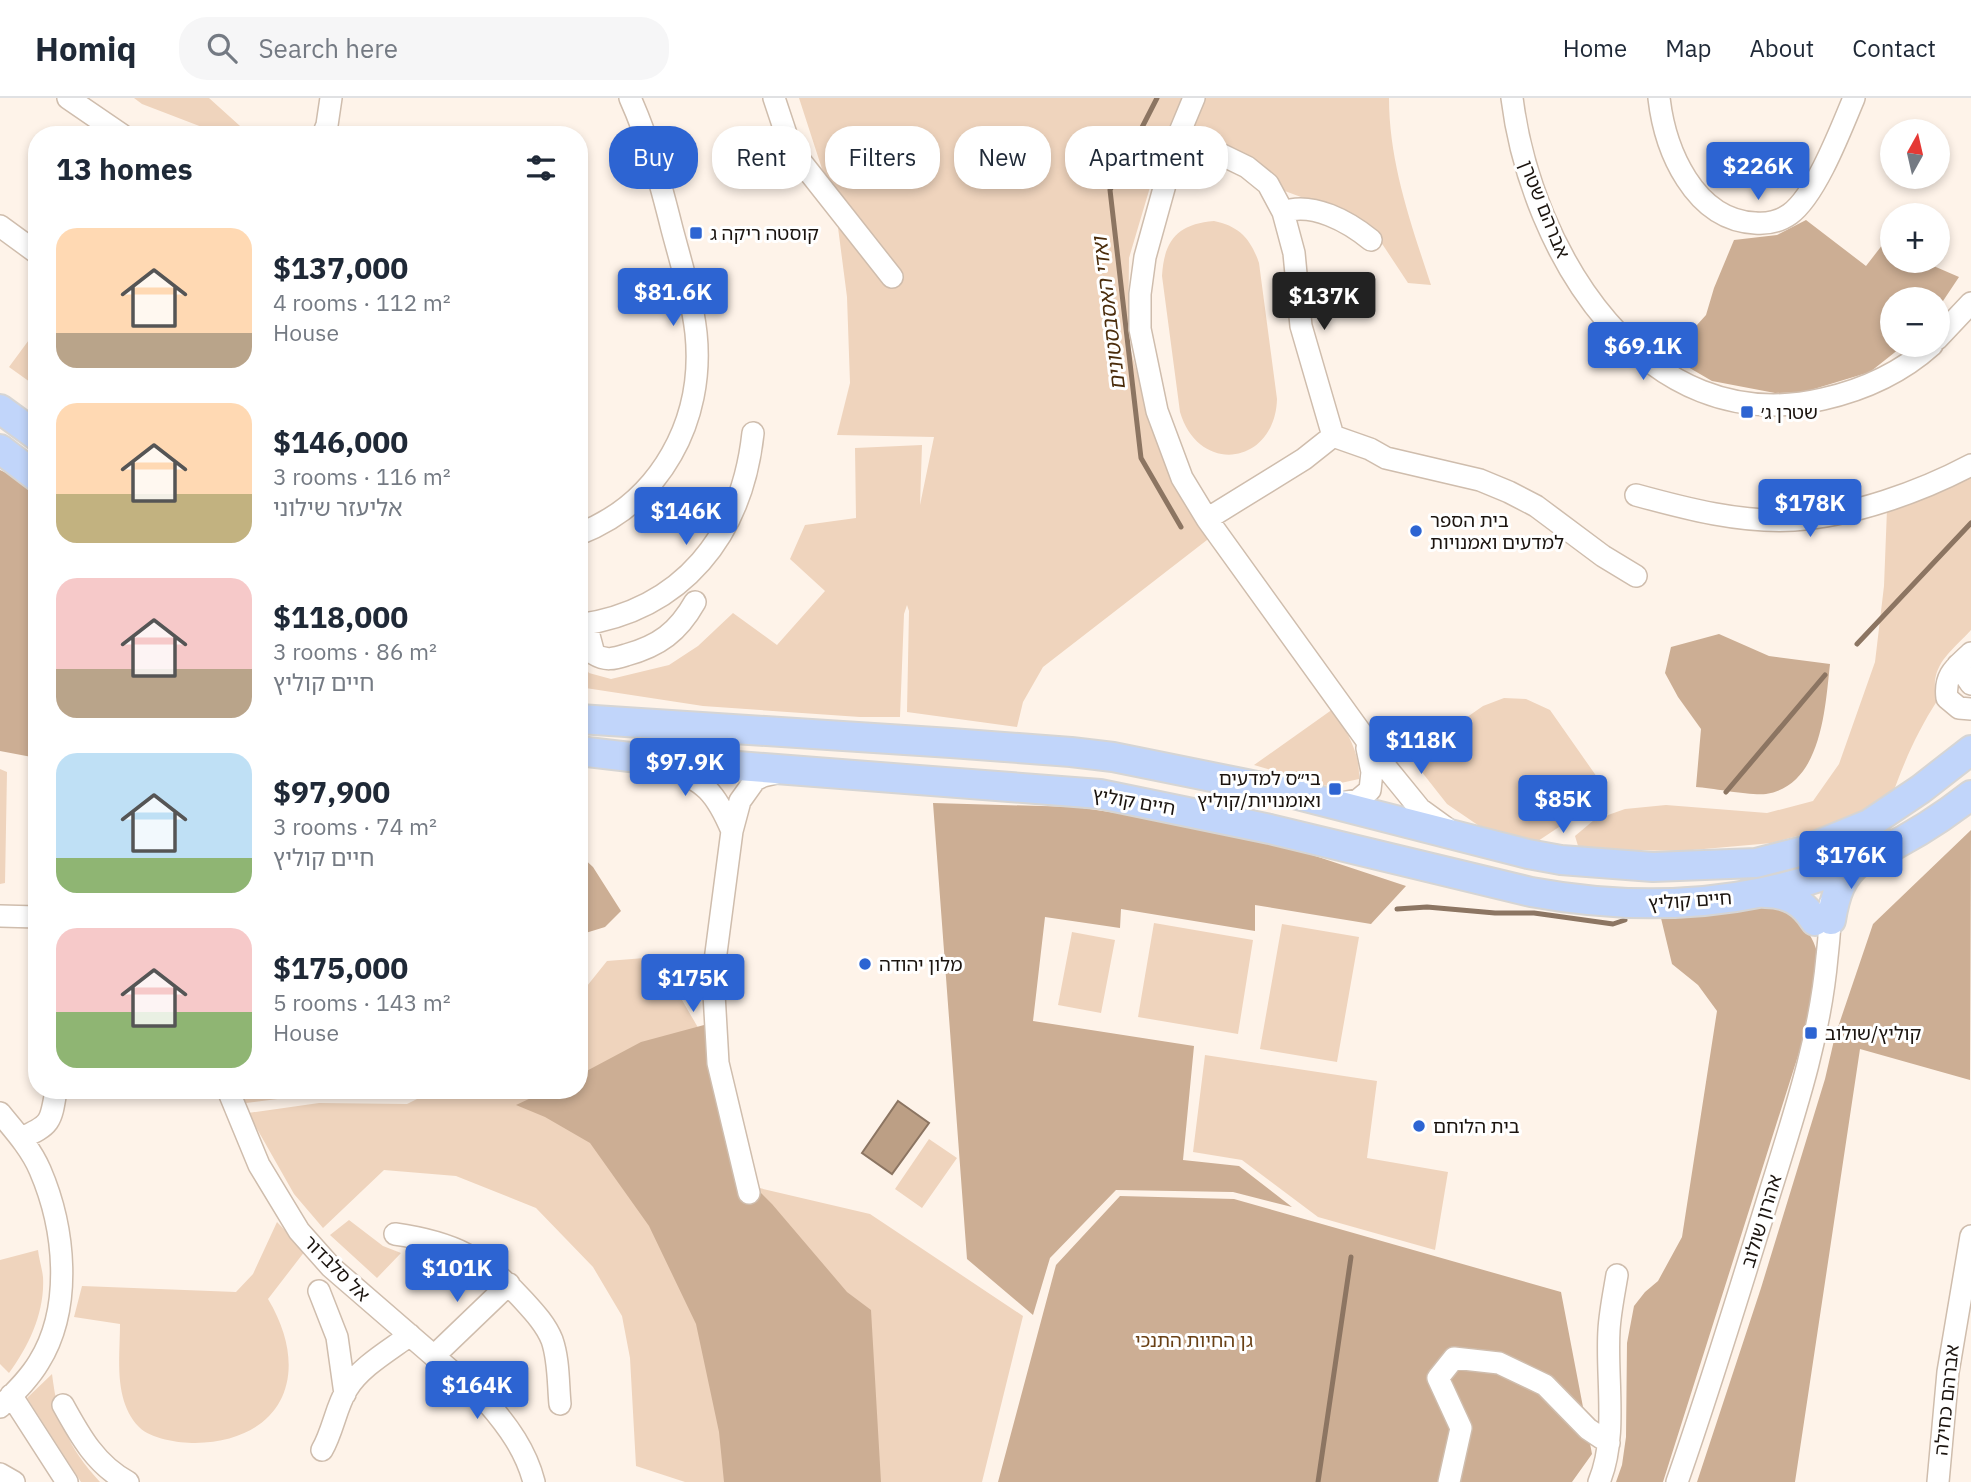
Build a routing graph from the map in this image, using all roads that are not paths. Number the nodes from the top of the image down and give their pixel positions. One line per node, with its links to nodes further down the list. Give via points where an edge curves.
1 (68, 98): 9 (street)
2 (331, 98): 10 (street)
3 (630, 98): 31 (street, via 657,173 685,276 696,333 694,388 680,437 653,482 626,509)
4 (774, 98): 18 (street, via 791,149)
5 (1194, 98): 11 (street)
6 (1512, 98): 21 (street, אברהם שטרן, via 1535,196 1571,272 1615,332 1661,370 1726,400 1767,406 1834,396 1869,384)
7 (1659, 98): 8 (street, via 1662,123 1676,157 1706,205 1732,219 1764,224 1777,222 1801,205)
8 (1854, 98)
9 (109, 126)
10 (327, 126)
11 (1182, 126)
12 (1228, 158): 14 (street, via 1268,184)
13 (1164, 189): 30 (street, via 1145,257 1140,329 1157,411 1182,478)
14 (1283, 212): 16 (street, via 1291,209 1327,215); 25 (street, via 1294,253 1301,326)
15 (0, 226): 17 (street)
16 (1371, 240)
17 (28, 246)
18 (892, 277)
19 (1971, 303): 20 (street)
20 (1950, 326)
21 (1916, 357)
22 (0, 409): 23 (main road)
23 (28, 429)
24 (753, 433): 34 (street, via 750,459 730,519 697,567 652,603 624,616)
25 (1333, 436): 30 (street); 32 (street, via 1386,458 1480,480 1509,492)
26 (0, 449): 28 (main road)
27 (1971, 465): 29 (street, via 1942,481 1830,516 1792,520 1694,510)
28 (28, 470)
29 (1636, 495)
30 (1207, 519): 40 (street)
31 (588, 531)
32 (1636, 576)
33 (695, 602): 35 (street, via 659,644 640,652 601,659)
34 (588, 624)
35 (588, 638)
36 (1964, 659): 37 (street); 38 (street, via 1945,685 1947,698 1959,708)
37 (1971, 684)
38 (1971, 709)
39 (588, 720): 46 (main road, חיים קוליץ, via 1071,752 1213,776)
40 (1363, 736): 46 (street, via 1372,772 1370,790 1348,803); 48 (street, via 1420,809)
41 (1971, 750): 49 (main road, חיים קוליץ, via 1869,824)
42 (588, 752): 43 (main road, חיים קוליץ)
43 (647, 759): 44 (main road, חיים קוליץ); 47 (street, via 701,784 720,802)
44 (796, 771): 47 (street, via 763,776 754,782 740,801); 52 (main road, חיים קוליץ, via 1100,794 1568,899 1666,904)
45 (1971, 795): 50 (main road, חיים קוליץ, via 1914,835)
46 (1326, 804): 48 (main road, חיים קוליץ)
47 (732, 831): 60 (street, via 713,976 715,1038)
48 (1460, 837): 49 (main road, חיים קוליץ, via 1561,860 1653,867 1756,863)
49 (1803, 851): 51 (street, אהרון שולוב)
50 (1861, 861): 51 (main road, חיים קוליץ); 55 (main road, via 1849,871)
51 (1814, 878): 52 (main road, חיים קוליץ); 55 (street, אהרון שולוב)
52 (1759, 893): 55 (main road, via 1792,898)
53 (0, 916): 54 (street)
54 (28, 917)
55 (1823, 920): 81 (street, אהרון שולוב, via 1827,955 1822,1006 1808,1066)
56 (54, 1099): 59 (street, via 44,1128)
57 (232, 1099): 66 (street, אל סלבדור, via 260,1165 299,1231 331,1266)
58 (0, 1113): 59 (street)
59 (21, 1138): 69 (street, via 40,1169 56,1219 60,1300 40,1362)
60 (749, 1193)
61 (395, 1234): 64 (street, via 429,1238 456,1248 484,1262)
62 (1971, 1236): 82 (street, אברהם כחילה, via 1948,1371)
63 (1617, 1276): 72 (street, via 1609,1328)
64 (509, 1284): 67 (street); 70 (street, via 553,1342)
65 (319, 1291): 68 (street, via 337,1337)
66 (410, 1335): 67 (street, אל סלבדור); 68 (street, via 360,1373)
67 (435, 1355): 78 (street, אל סלבדור, via 508,1426)
68 (345, 1394): 73 (street)
69 (6, 1401): 76 (street)
70 (560, 1404)
71 (63, 1405): 77 (street, via 99,1460)
72 (1609, 1444): 79 (street, via 1545,1385 1499,1363 1454,1358 1438,1378 1461,1428); 80 (street)
73 (322, 1450)
74 (0, 1474): 75 (street)
75 (13, 1482)
76 (67, 1482)
77 (128, 1482)
78 (534, 1482)
79 (1449, 1482)
80 (1599, 1482)
81 (1677, 1482)
82 (1938, 1482)

